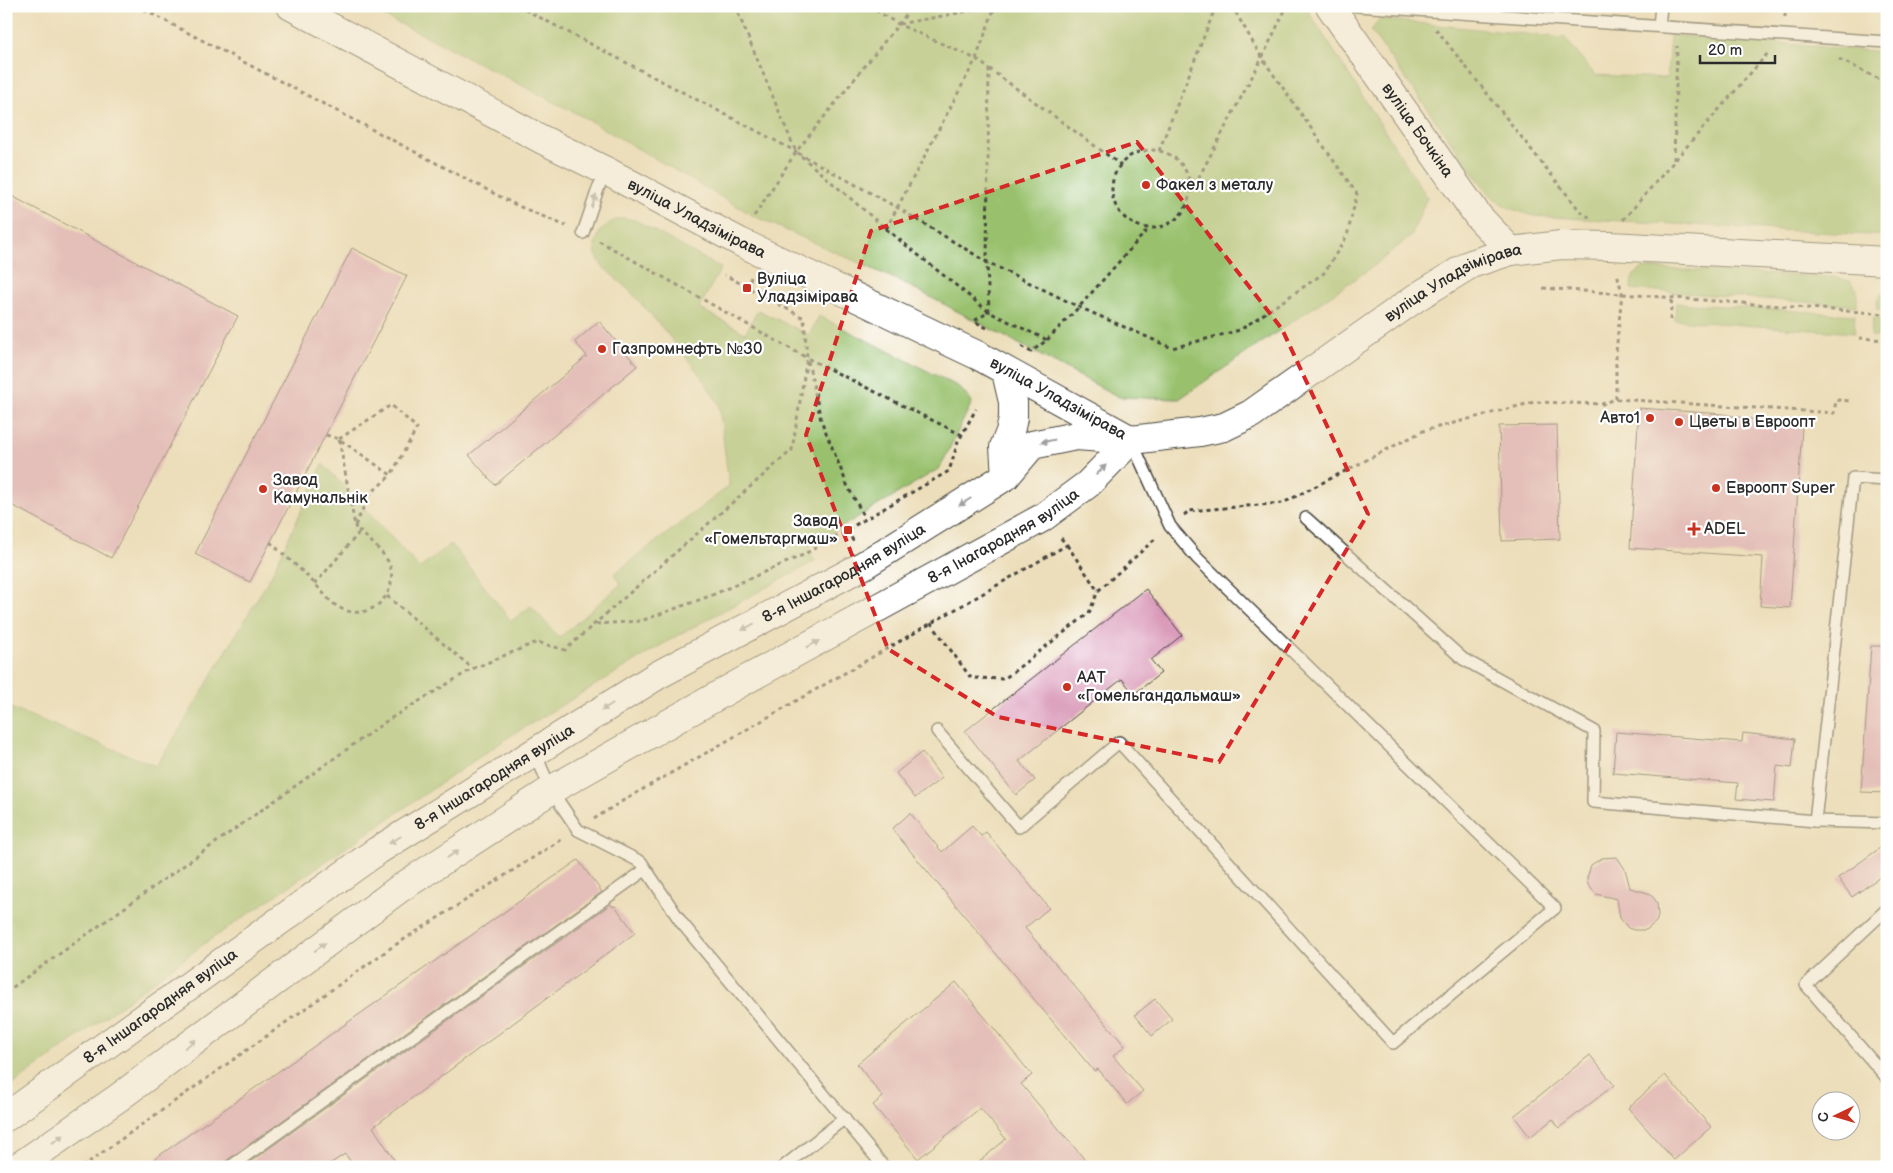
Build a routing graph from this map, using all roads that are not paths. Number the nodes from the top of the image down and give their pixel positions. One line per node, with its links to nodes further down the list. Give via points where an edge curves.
1 (291, 6): 7 (main road, вуліца Уладзімірава, via 533,135)
2 (1330, 6): 9 (main road, вуліца Бочкіна, via 1478,216)
3 (1357, 6): 5 (lane)
4 (1661, 6): 5 (lane)
5 (1659, 26): 6 (lane)
6 (1887, 42)
7 (610, 172): 8 (lane, one-way to 7, via 599,186); 11 (main road, вуліца Уладзімірава, via 740,242 979,356)
8 (583, 233)
9 (1511, 251): 10 (main road, вуліца Уладзімірава, via 1561,245 1610,246); 12 (main road, вуліца Уладзімірава, via 1471,264 1417,297 1251,414 1224,427)
10 (1887, 261)
11 (1006, 372): 12 (main road, вуліца Уладзімірава); 13 (main road, via 1013,402 1013,418 1004,447)
12 (1131, 440): 13 (main road, one-way to 13, via 1076,436 1032,445); 16 (lane, via 1170,526 1197,558 1555,908 1393,1042 1119,742 1019,827); 18 (main road, 8-я Інагародняя вуліца, one-way to 12, via 1042,518 1088,484)
13 (1006, 476): 17 (main road, 8-я Іншагародняя вуліца, one-way to 17, via 864,565 658,675)
14 (1887, 480): 19 (lane, via 1853,478)
15 (1306, 518): 19 (lane, via 1463,660 1594,731 1593,802)
16 (937, 732)
17 (535, 753): 18 (lane); 24 (main road, 8-я Іншагародняя вуліца, one-way to 24, via 377,851)
18 (551, 790): 21 (lane, via 578,830 641,862); 26 (main road, one-way to 18, via 118,1098 399,889)
19 (1815, 820): 20 (lane)
20 (1887, 823)
21 (645, 870): 25 (lane, via 681,922); 27 (lane)
22 (1887, 909): 23 (lane, via 1806,985)
23 (1887, 1078)
24 (6, 1117)
25 (845, 1118): 28 (lane); 29 (lane)
26 (18, 1167)
27 (230, 1167)
28 (783, 1167)
29 (884, 1167)

